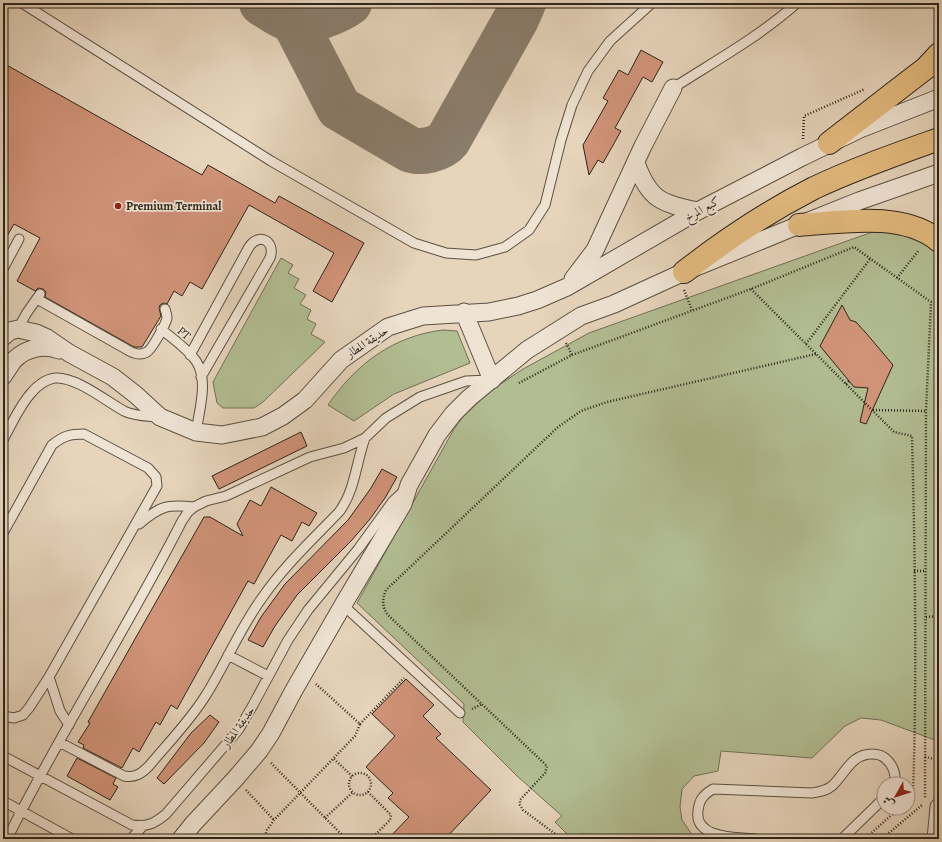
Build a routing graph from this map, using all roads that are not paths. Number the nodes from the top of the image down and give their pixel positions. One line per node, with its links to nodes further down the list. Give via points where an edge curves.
1 (22, 3): 2 (lane, via 271,161 414,243 446,253 476,255 505,247 529,230 545,205 572,105 588,71 610,41)
2 (652, 3)
3 (796, 3): 5 (lane, via 747,42)
4 (939, 54): 8 (highway, via 910,81)
5 (673, 88): 9 (street)
6 (939, 98): 8 (street, كبع المرخ)
7 (939, 139): 16 (highway, via 815,188 740,230)
8 (829, 143): 11 (street, كبع المرخ)
9 (636, 163): 11 (street, via 646,186 657,198 672,206); 17 (street, via 595,250)
10 (939, 173): 12 (street)
11 (698, 210): 17 (street, كبع المرخ)
12 (799, 225): 14 (highway, via 892,221 924,231); 16 (street)
13 (19, 239): 15 (lane)
14 (939, 241)
15 (3, 269)
16 (684, 272): 26 (street, via 581,316 527,350)
17 (567, 287): 19 (street, كبع المرخ, via 518,306 489,312)
18 (165, 309): 20 (lane, via 167,318)
19 (464, 312): 26 (street); 28 (street, حديقة المطار, via 423,316 388,328 341,360 305,400 262,427 222,435)
20 (161, 329): 21 (lane, via 152,348 136,354 39,296 26,314); 23 (lane, PT)
21 (8, 331): 22 (street, حديقة المطار, via 36,333)
22 (69, 353): 24 (street, via 50,347 38,347 15,360); 27 (street, حديقة المطار, via 113,377)
23 (190, 355): 25 (lane, PT, via 200,368); 25 (lane, via 248,247 257,239 268,242 272,252 270,258)
24 (3, 376)
25 (201, 377): 28 (lane, via 202,393)
26 (492, 380): 29 (lane, via 466,381 420,397 386,418); 31 (street, حديقة المطار, via 452,414)
27 (160, 417): 28 (street, حديقة المطار); 30 (lane, حديقة المطار, via 125,411 74,382 55,378 43,382 32,391)
28 (196, 432)
29 (365, 438): 32 (lane, via 344,448 310,457 226,496); 36 (lane, via 345,504 271,586)
30 (3, 440)
31 (409, 485): 35 (street, حديقة المطار, via 404,504); 37 (lane, حديقة المطار, via 393,501 359,548 308,610)
32 (194, 507): 33 (lane, via 178,505 161,508); 41 (lane, via 182,521)
33 (135, 527): 34 (lane, via 157,486 156,477 148,468 84,434 72,434 52,445); 38 (lane)
34 (3, 534)
35 (343, 606): 39 (lane); 54 (street, حديقة المطار, via 259,751)
36 (228, 655): 37 (lane); 42 (lane, via 206,695 190,717 141,773 131,778 124,776)
37 (268, 676): 50 (lane, حديقة المطار, via 239,729 215,758 166,814 151,825)
38 (49, 677): 40 (lane, via 23,715 14,718); 41 (lane, via 60,711)
39 (460, 713)
40 (3, 716)
41 (69, 725): 42 (lane)
42 (59, 742): 44 (lane)
43 (3, 756): 44 (lane)
44 (40, 776): 49 (lane); 50 (lane, via 122,821)
45 (895, 776): 55 (lane, via 892,765 885,757 871,754 862,755 853,761 832,786 823,792 713,789 704,794 697,814 707,832)
46 (3, 801): 49 (lane)
47 (876, 806): 56 (lane)
48 (939, 807): 57 (street)
49 (21, 811): 51 (lane); 52 (lane)
50 (142, 827): 53 (lane)
51 (7, 839)
52 (72, 839)
53 (131, 839)
54 (182, 839)
55 (755, 839)
56 (842, 839)
57 (936, 839)

